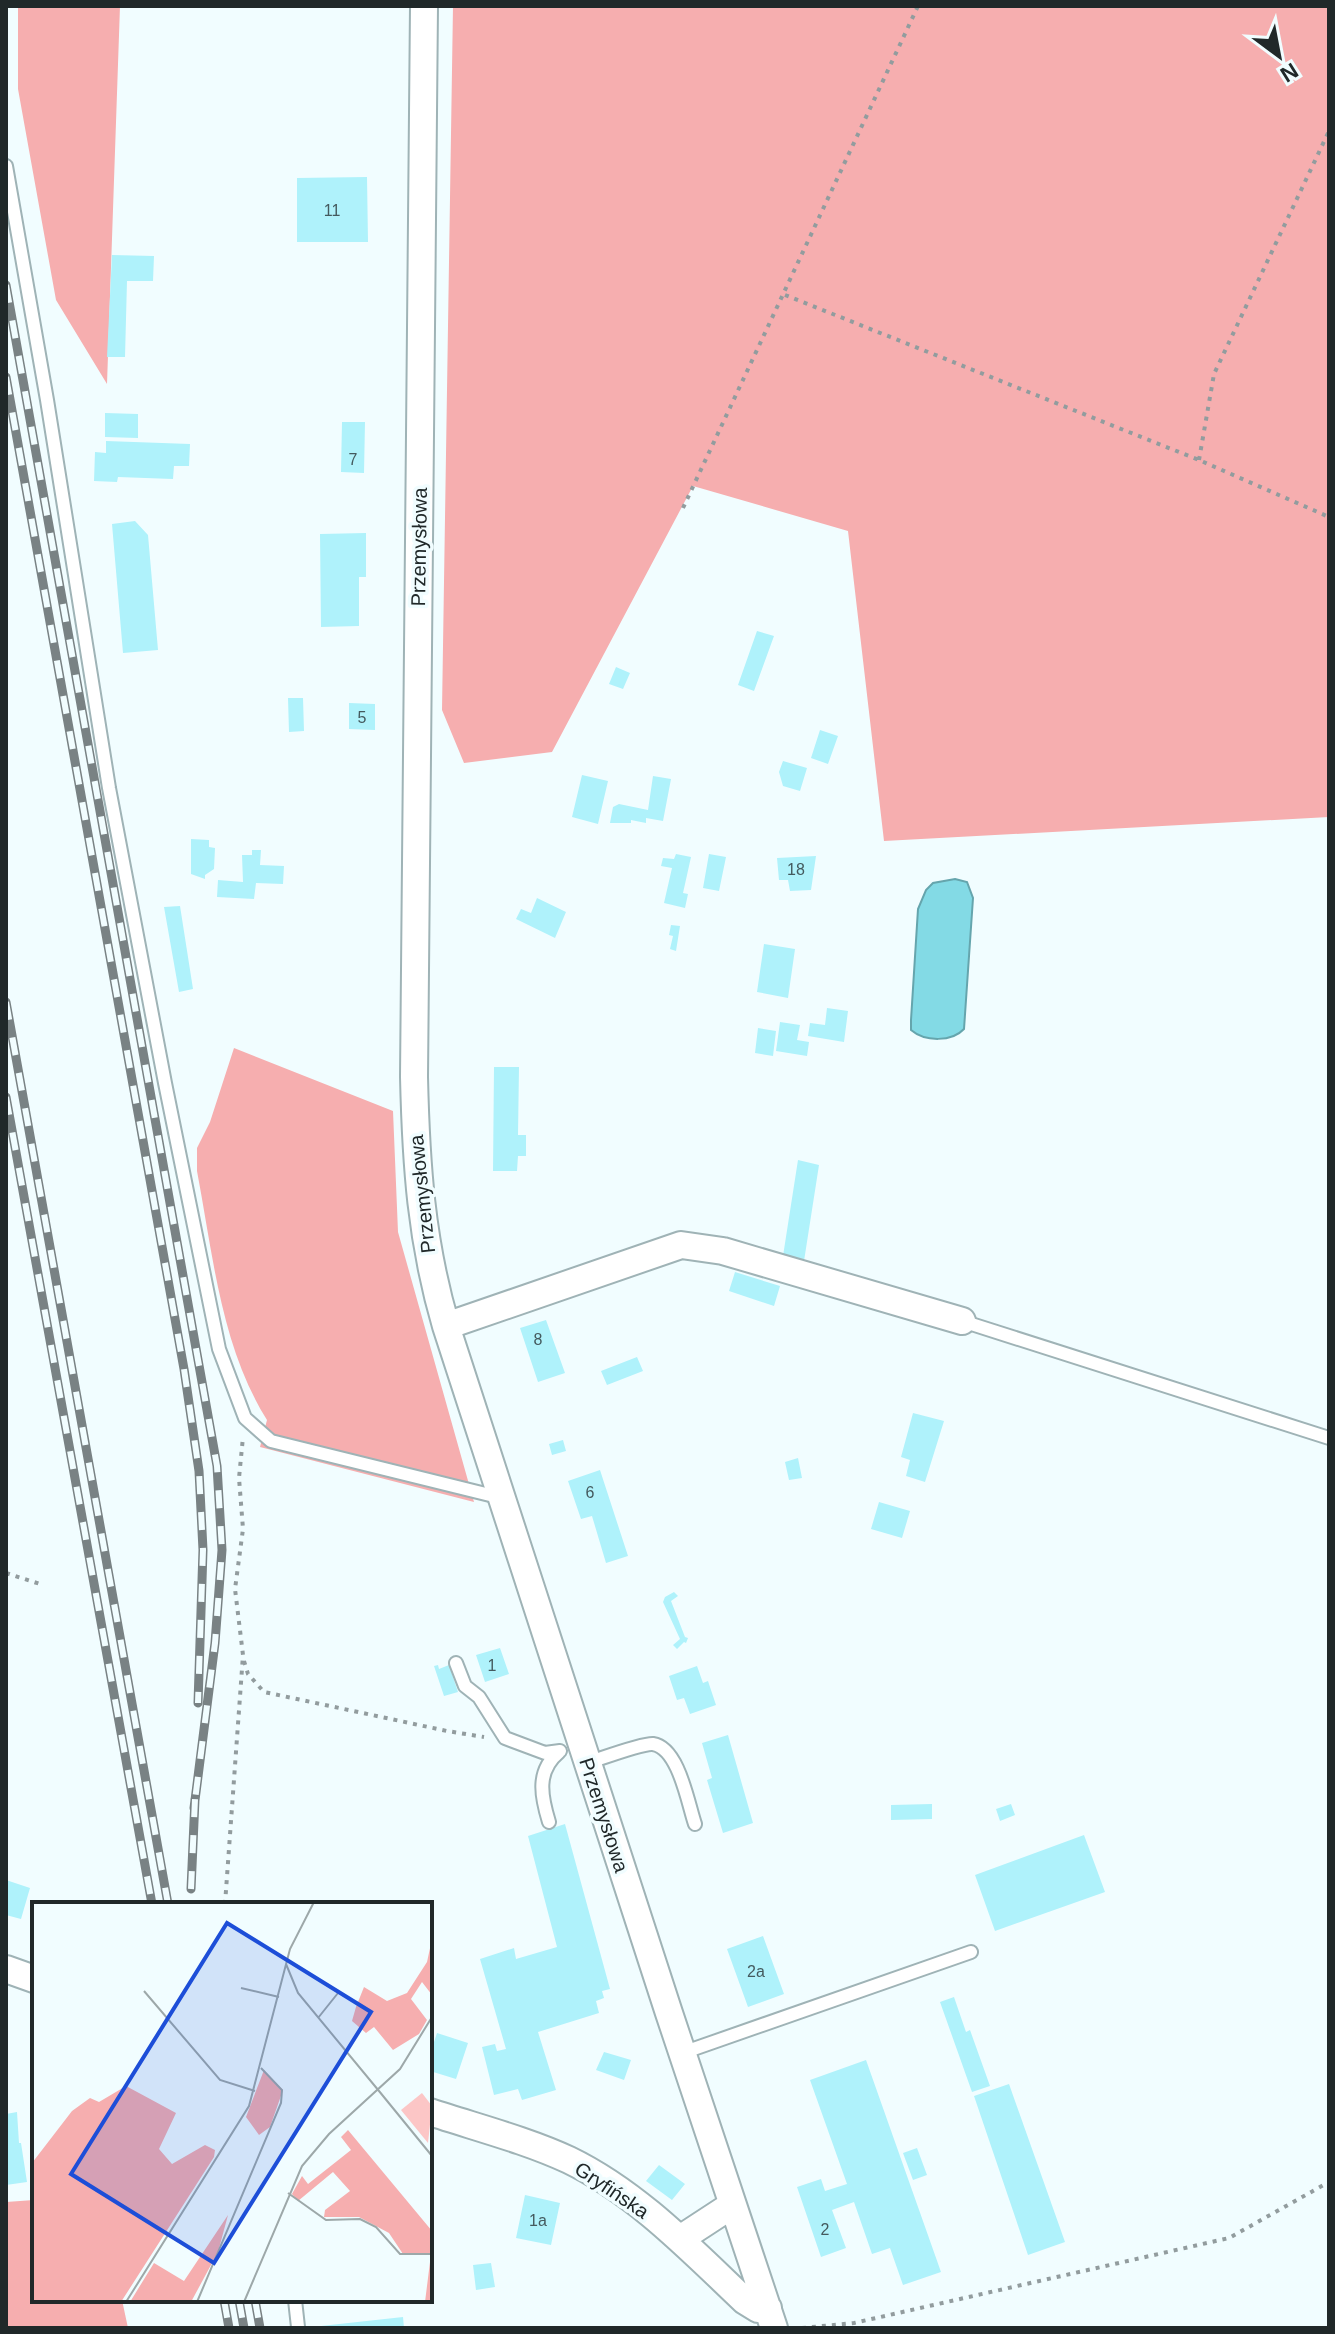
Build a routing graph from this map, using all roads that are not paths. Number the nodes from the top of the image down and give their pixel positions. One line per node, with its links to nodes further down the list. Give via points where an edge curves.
1 (424, 6): 4 (street, Przemysłowa, via 415,1115 422,1223)
2 (6, 166): 6 (lane, via 109,788 219,1349 245,1418 271,1441)
3 (962, 1321): 4 (street, via 723,1251 681,1245); 5 (lane)
4 (446, 1326): 6 (street, Przemysłowa)
5 (1329, 1438)
6 (502, 1498): 8 (street, Przemysłowa)
7 (456, 1663): 8 (lane, via 465,1686 477,1693 510,1740 545,1753)
8 (576, 1753): 9 (lane, via 545,1767 542,1794); 10 (lane, via 649,1744 661,1748 676,1764); 14 (street, Przemysłowa)
9 (549, 1822)
10 (695, 1824)
11 (971, 1952): 14 (lane)
12 (6, 1969): 13 (street)
13 (32, 1978)
14 (682, 2053): 16 (street, Przemysłowa)
15 (432, 2113): 17 (street, Gryfińska, via 574,2163)
16 (732, 2205): 17 (street); 19 (street, Przemysłowa)
17 (680, 2239): 19 (street, Gryfińska, via 745,2301)
18 (295, 2302): 20 (lane)
19 (771, 2318)
20 (298, 2327)

